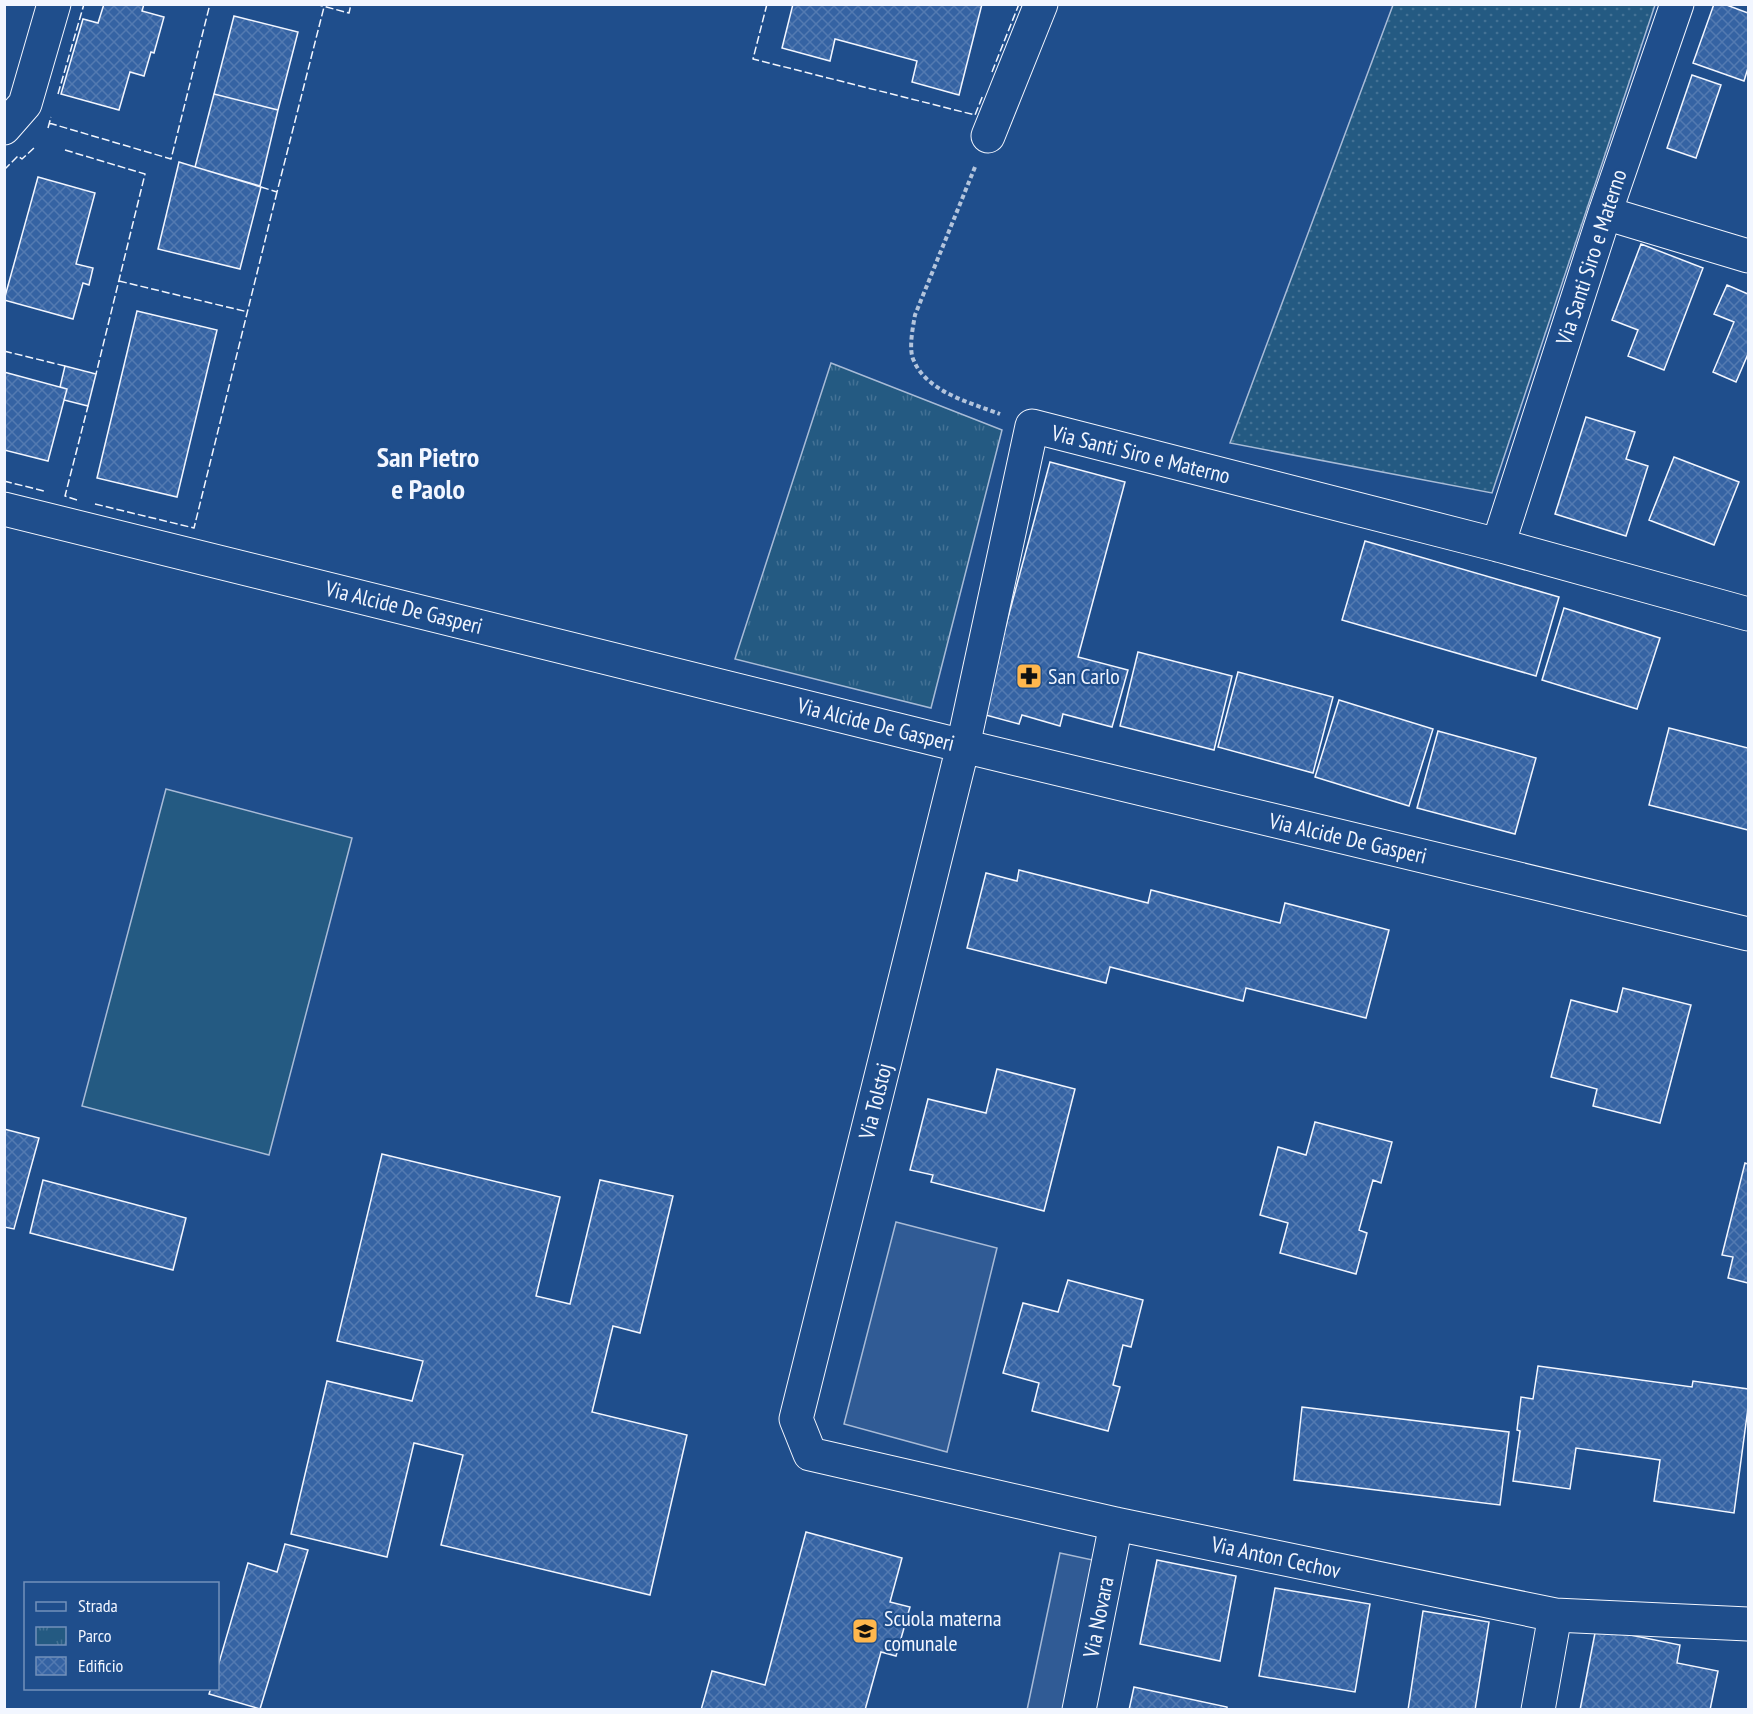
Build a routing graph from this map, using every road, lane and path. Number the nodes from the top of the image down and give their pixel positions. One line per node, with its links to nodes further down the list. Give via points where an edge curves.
1 (54, 4): 4 (street, via 26,104)
2 (1041, 4): 5 (street)
3 (1677, 4): 6 (street, Via Santi Siro e Materno)
4 (4, 128)
5 (988, 136): 8 (path, via 915,315 912,360 924,378 949,394)
6 (1605, 213): 7 (street); 10 (street, Via Santi Siro e Materno)
7 (1749, 256)
8 (1032, 426): 10 (street, Via Santi Siro e Materno); 12 (street, Via Santi Siro e Materno)
9 (4, 509): 12 (street, Via Alcide De Gasperi)
10 (1498, 545): 11 (street, Via Santi Siro e Materno)
11 (1749, 614)
12 (963, 746): 13 (street, Via Alcide De Gasperi); 14 (street, Via Tolstoj, via 796,1419)
13 (1749, 934)
14 (810, 1454): 15 (street, Via Anton Cechov)
15 (1116, 1524): 16 (street, Via Anton Cechov); 18 (street, Via Novara)
16 (1555, 1615): 17 (street, Via Anton Cechov); 19 (street)
17 (1749, 1624)
18 (1079, 1710)
19 (1538, 1710)

